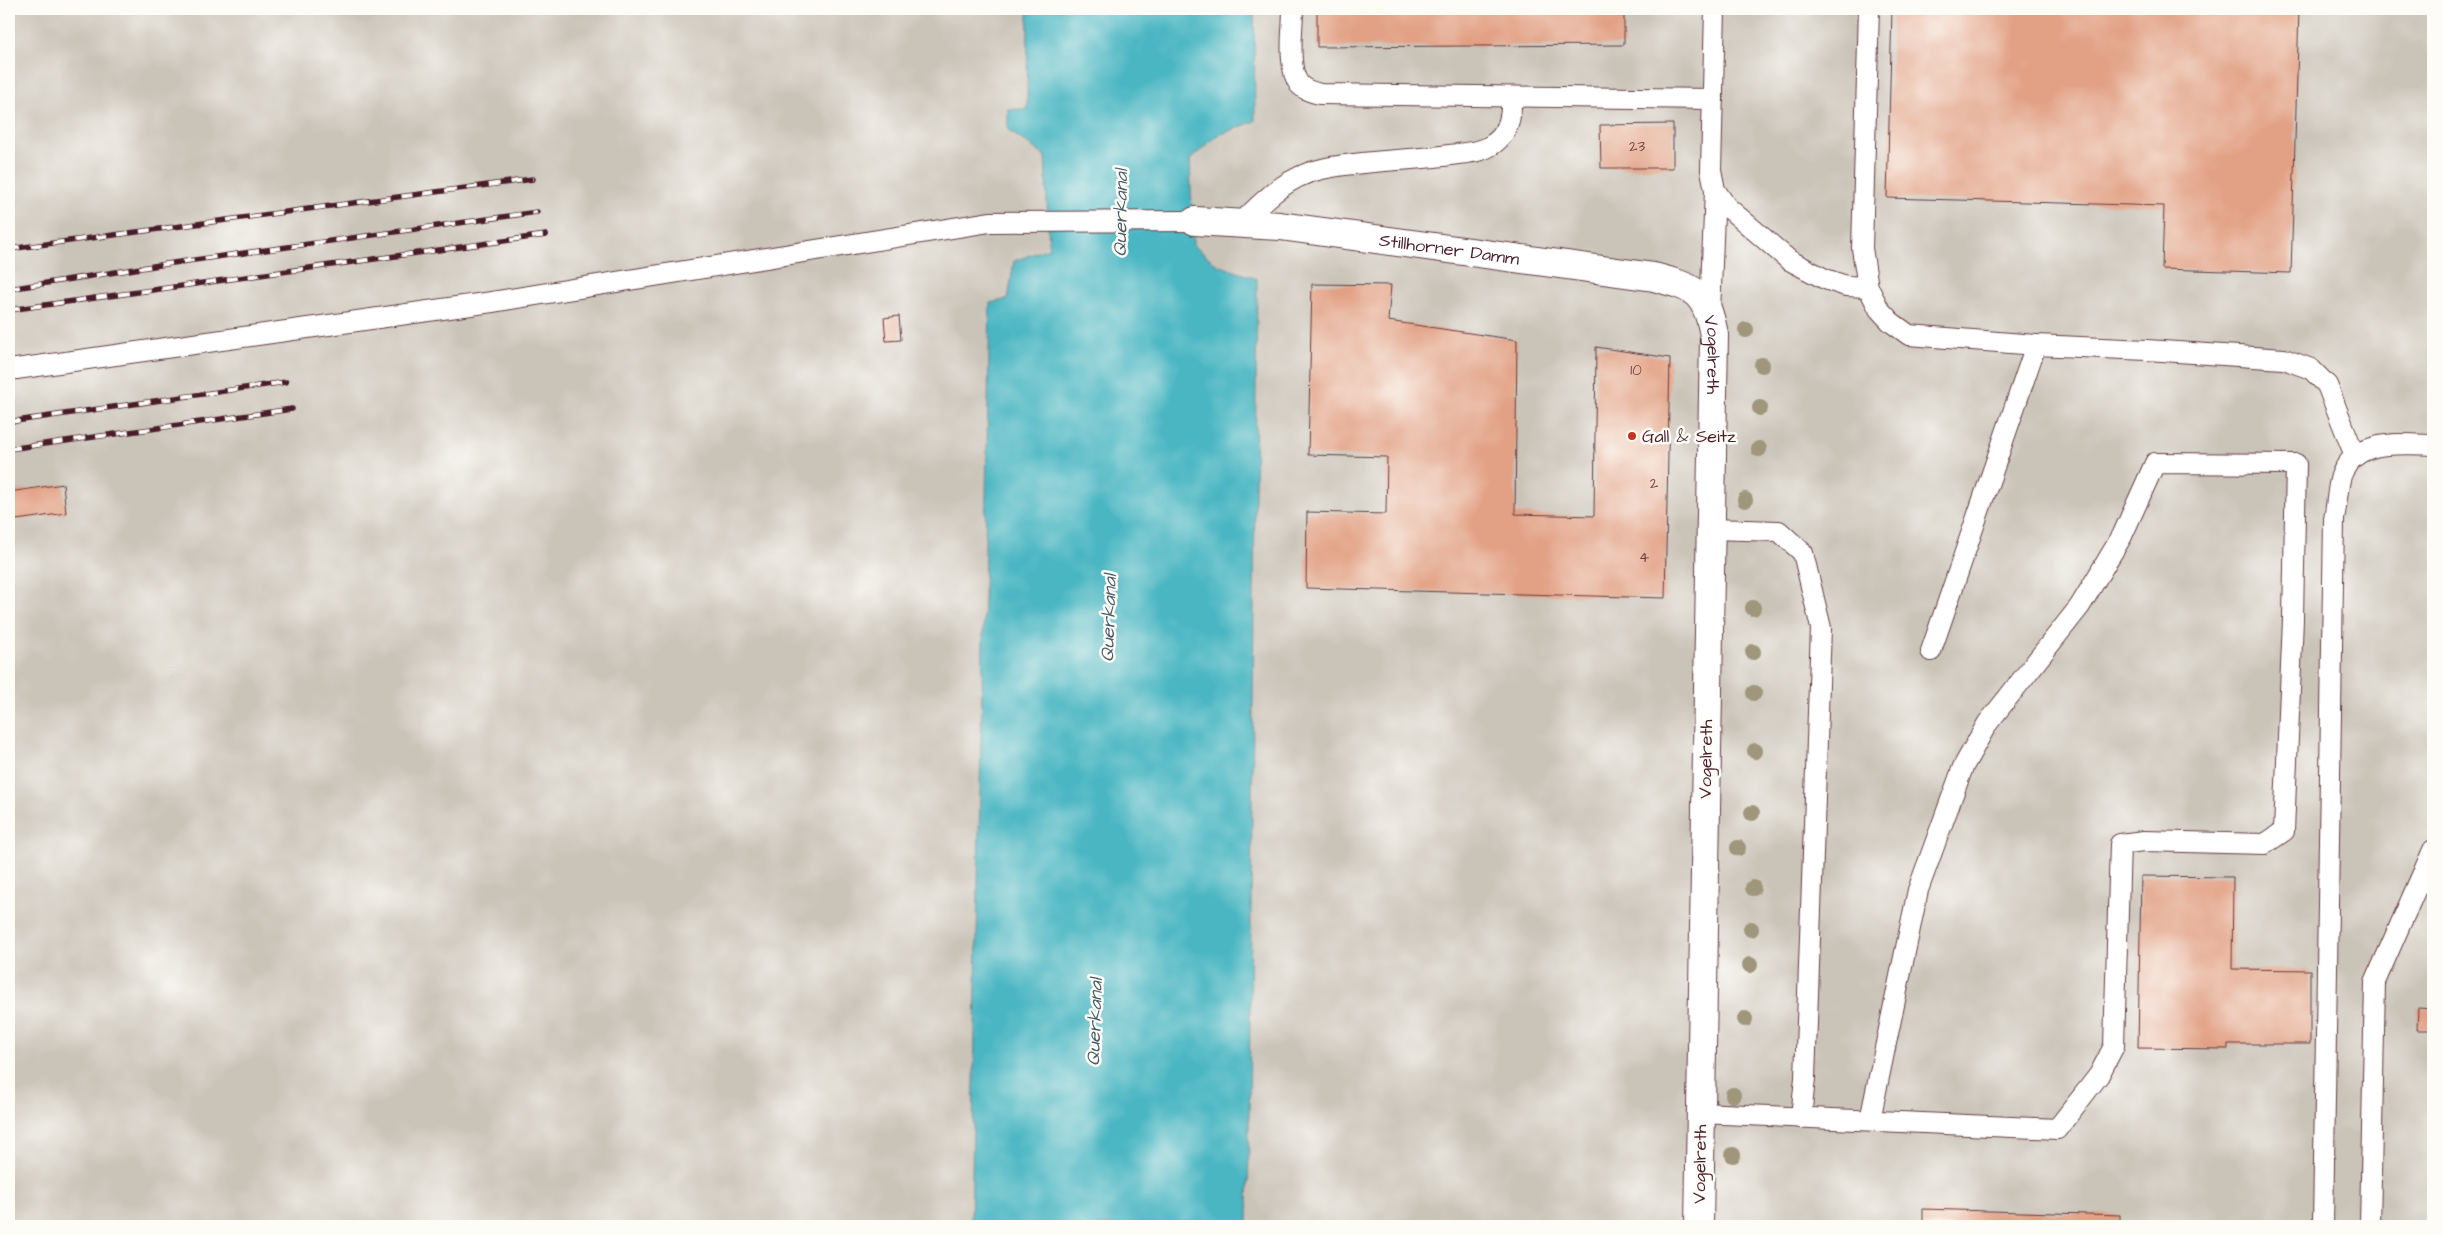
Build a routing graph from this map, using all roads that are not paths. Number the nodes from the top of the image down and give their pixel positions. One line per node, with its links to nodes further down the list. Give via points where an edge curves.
1 (1293, 9): 4 (lane, via 1294,73 1309,91 1320,94)
2 (1715, 9): 5 (lane)
3 (1869, 9): 9 (lane, via 1862,248)
4 (1511, 97): 5 (lane); 8 (lane, via 1509,125 1492,145 1480,151 1321,169 1291,180 1271,193)
5 (1713, 99): 6 (lane, via 1711,170)
6 (1715, 190): 9 (lane, via 1726,206 1799,267 1846,286); 10 (lane)
7 (1195, 221): 8 (street, Stillhorner Damm); 12 (lane, via 990,222 492,302)
8 (1241, 223): 10 (street, Stillhorner Damm, via 1654,277 1683,285)
9 (1868, 286): 11 (lane, via 1879,309 1909,335)
10 (1705, 304): 15 (street, Vogelreth, via 1714,335)
11 (2036, 345): 14 (lane, via 2284,359 2311,369 2327,385); 16 (lane)
12 (9, 370)
13 (2433, 445): 14 (lane, via 2376,446)
14 (2355, 456): 22 (lane, via 2341,476 2334,519)
15 (1710, 529): 18 (street, Vogelreth); 19 (lane, via 1779,531 1803,553 1821,628)
16 (1931, 651)
17 (2433, 850): 23 (lane, via 2375,982)
18 (1700, 1114): 19 (lane); 21 (street, Vogelreth)
19 (1801, 1118): 20 (lane)
20 (1870, 1120): 20 (lane, via 2057,1129 2099,1075 2114,1046 2120,844 2144,841 2265,844 2284,831 2296,464 2155,463 2122,536 2080,606 1987,724 1964,767 1918,890)
21 (1699, 1226)
22 (2323, 1226)
23 (2370, 1226)

